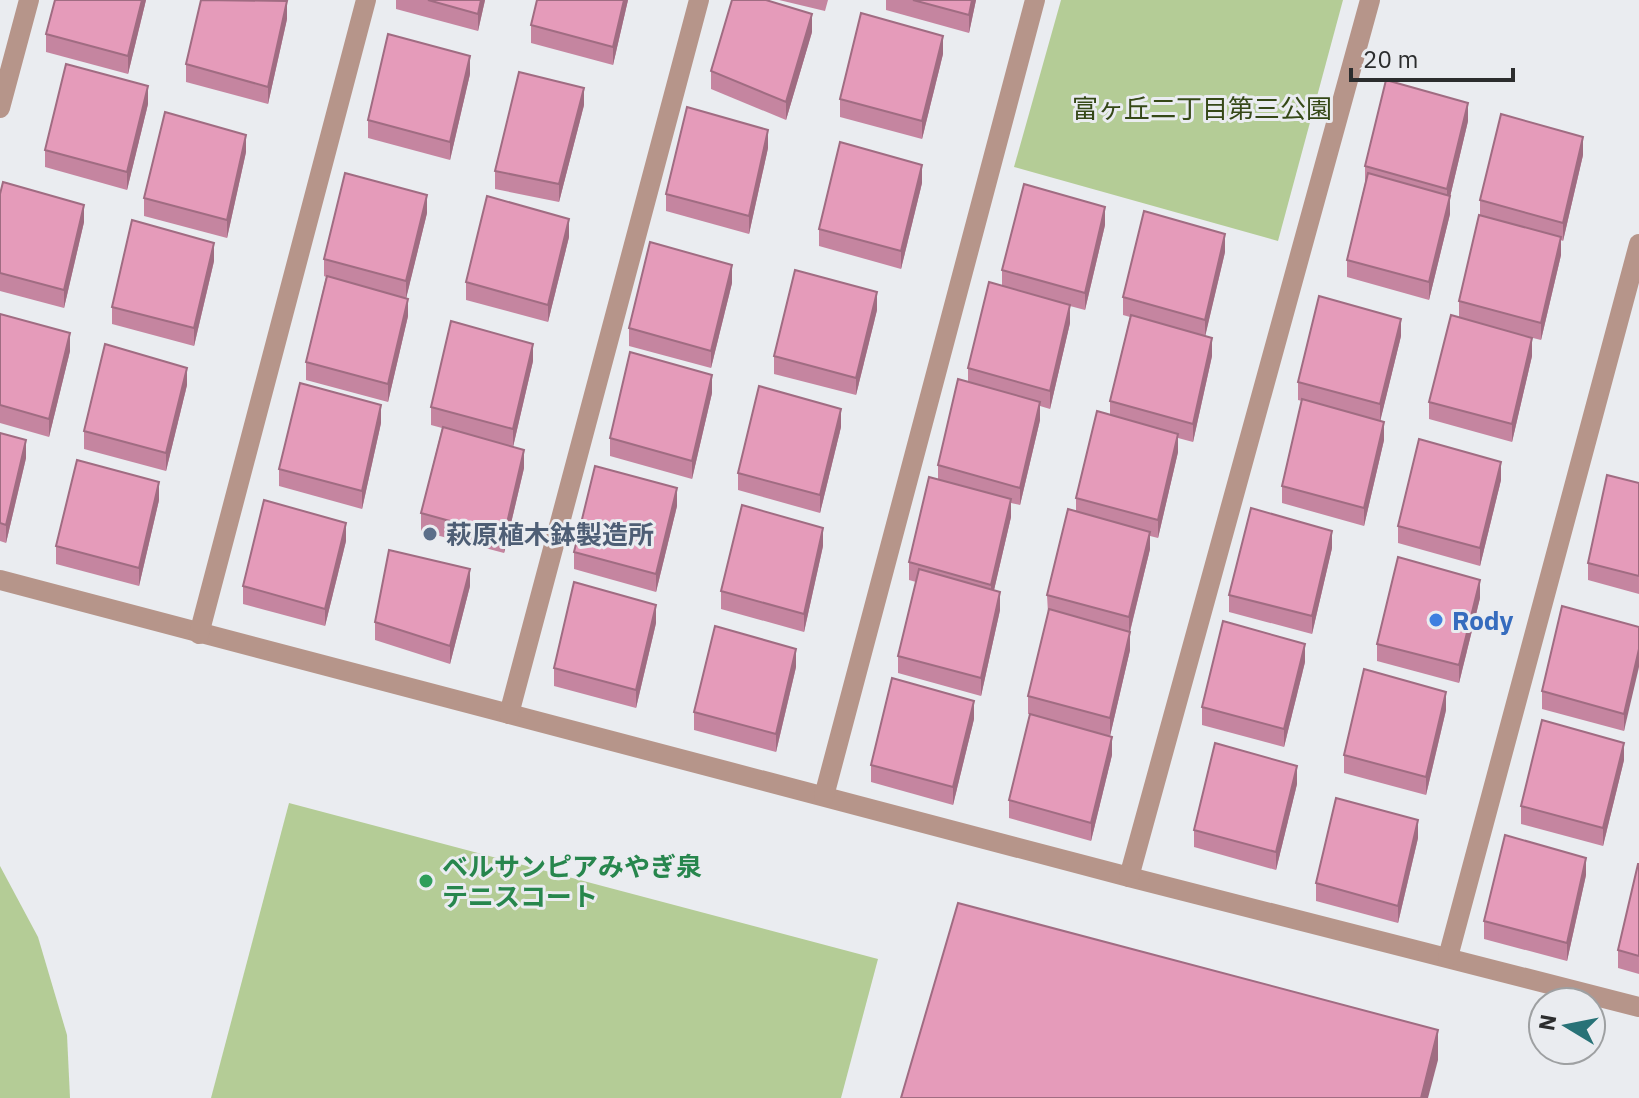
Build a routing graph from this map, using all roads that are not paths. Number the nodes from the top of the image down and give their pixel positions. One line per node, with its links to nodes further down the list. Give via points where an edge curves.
1 (29, 0): 6 (street)
2 (366, 0): 9 (street)
3 (699, 0): 10 (street)
4 (1035, 0): 11 (street)
5 (1370, 0): 12 (street)
6 (0, 108)
7 (1639, 244): 13 (street)
8 (0, 580): 9 (street)
9 (199, 634): 10 (street)
10 (509, 714): 11 (street)
11 (824, 796): 12 (street)
12 (1129, 877): 13 (street)
13 (1448, 957): 14 (street)
14 (1639, 1007)

